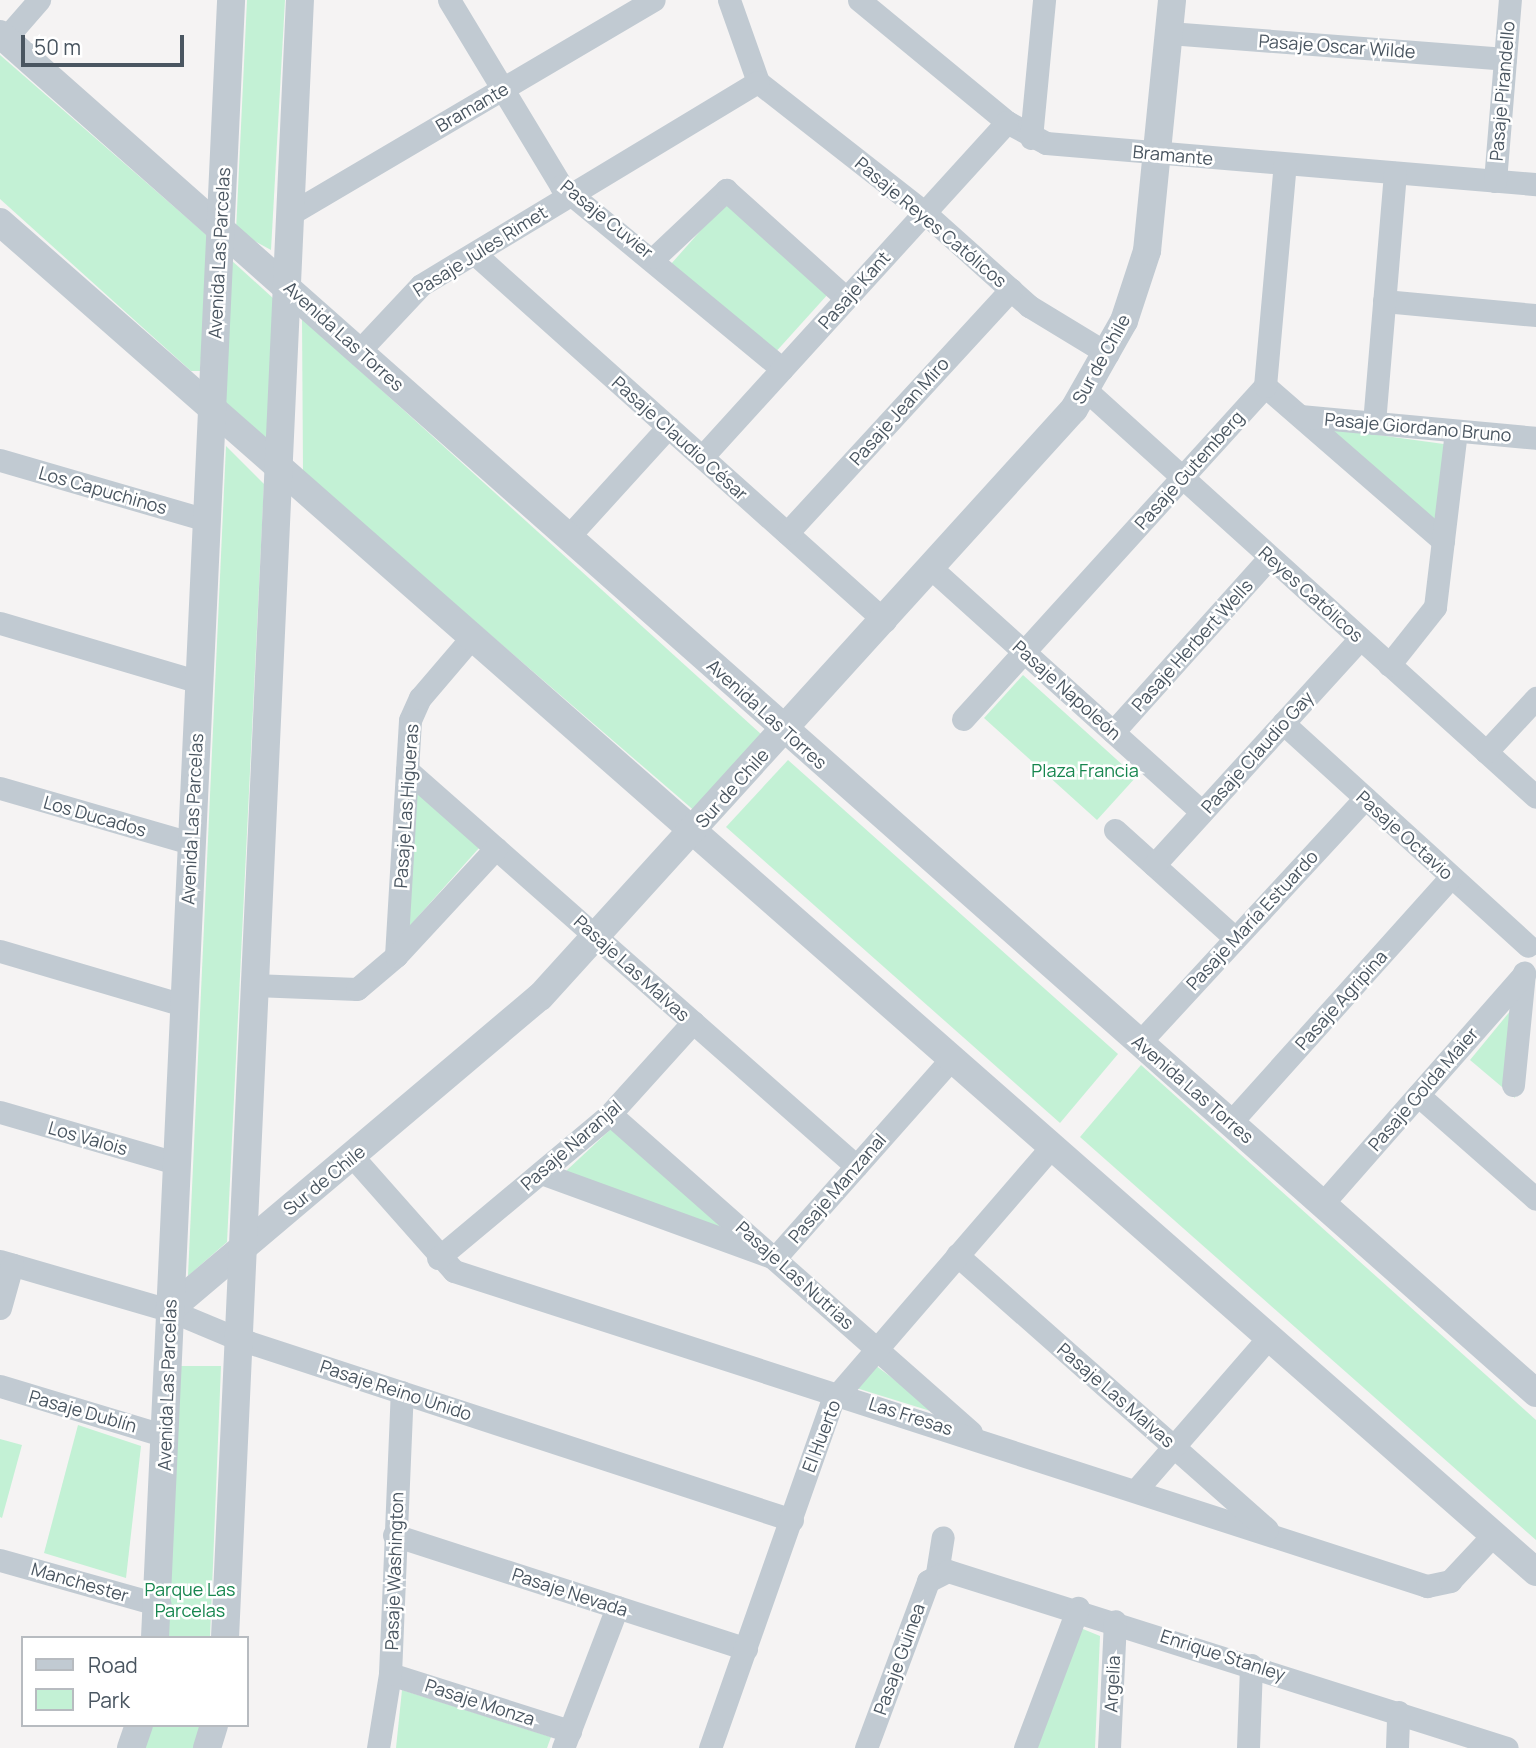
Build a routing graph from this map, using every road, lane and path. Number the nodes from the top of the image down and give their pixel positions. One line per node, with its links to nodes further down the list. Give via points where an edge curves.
1 (39, 0): 12 (street)
2 (231, 0): 27 (street, Avenida Las Parcelas)
3 (300, 0): 25 (street)
4 (449, 0): 15 (street, Pasaje Cuvier)
5 (654, 0): 15 (street, Bramante)
6 (729, 0): 14 (street)
7 (859, 0): 16 (street, Bramante)
8 (1044, 0): 17 (street)
9 (1172, 0): 11 (street, Sur de Chile)
10 (1510, 0): 13 (street, Pasaje Pirandello)
11 (1169, 33): 13 (street, Pasaje Oscar Wilde); 18 (street, Sur de Chile)
12 (3, 37): 27 (street, Avenida Las Torres)
13 (1505, 59): 21 (street, Pasaje Pirandello)
14 (758, 82): 23 (street, Pasaje Jules Rimet); 24 (street, Pasaje Reyes Católicos)
15 (503, 89): 23 (street, Pasaje Cuvier, via 561,186); 25 (street, Bramante)
16 (1007, 122): 17 (street, Bramante); 24 (street, Pasaje Kant)
17 (1031, 138): 18 (street, Bramante)
18 (1160, 154): 19 (street, Bramante); 36 (street, Sur de Chile, via 1147,251)
19 (1285, 164): 20 (street, Bramante); 38 (street)
20 (1395, 173): 21 (street, Bramante); 33 (street)
21 (1495, 181): 22 (street, Bramante)
22 (1536, 184)
23 (574, 193): 28 (street, Pasaje Jules Rimet); 29 (street, Pasaje Cuvier)
24 (925, 213): 31 (street, Pasaje Reyes Católicos); 32 (street, Pasaje Kant)
25 (290, 214): 30 (street)
26 (0, 222): 40 (street)
27 (220, 228): 30 (street, Avenida Las Torres); 40 (street, Avenida Las Parcelas)
28 (475, 254): 35 (street, Pasaje Jules Rimet, via 407,297); 43 (street, Pasaje Claudio César)
29 (655, 257): 32 (street, via 726,190); 37 (street, Pasaje Cuvier)
30 (287, 284): 35 (street, Avenida Las Torres); 48 (street)
31 (1011, 289): 36 (street, Pasaje Reyes Católicos, via 1061,330); 51 (street, Pasaje Jean Miro)
32 (846, 298): 37 (street, Pasaje Kant)
33 (1384, 302): 34 (street); 42 (street)
34 (1536, 315)
35 (360, 351): 52 (street, Avenida Las Torres)
36 (1108, 354): 39 (street, Sur de Chile)
37 (782, 369): 46 (street, Pasaje Kant)
38 (1265, 386): 41 (street); 49 (street, Pasaje Gutemberg)
39 (1087, 391): 49 (street, Reyes Católicos); 55 (street, Sur de Chile)
40 (212, 407): 48 (street); 50 (street, Avenida Las Parcelas)
41 (1300, 416): 42 (street, Pasaje Giordano Bruno); 53 (street)
42 (1374, 423): 44 (street, Pasaje Giordano Bruno)
43 (668, 427): 46 (street, Pasaje Claudio César); 52 (street)
44 (1456, 431): 45 (street, Pasaje Giordano Bruno); 53 (street)
45 (1536, 438)
46 (702, 457): 51 (street, Pasaje Claudio César)
47 (6, 459): 50 (street, Los Capuchinos)
48 (281, 469): 58 (street); 86 (street)
49 (1182, 478): 54 (street, Reyes Católicos); 60 (street, Pasaje Gutemberg)
50 (207, 520): 62 (street, Avenida Las Parcelas)
51 (787, 533): 56 (street, Pasaje Claudio César)
52 (568, 537): 66 (street, Avenida Las Torres)
53 (1443, 541): 61 (street, via 1433,612)
54 (1270, 557): 59 (street, Reyes Católicos); 67 (street, Pasaje Herbert Wells)
55 (932, 569): 56 (street, Sur de Chile); 60 (street, Pasaje Napoleón)
56 (885, 621): 66 (street, Sur de Chile)
57 (0, 623): 62 (street)
58 (473, 636): 69 (street, Pasaje Las Higueras, via 413,709); 74 (street)
59 (1360, 639): 61 (street, Reyes Católicos); 65 (street, Pasaje Claudio Gay)
60 (1024, 651): 64 (street, Pasaje Gutemberg); 67 (street, Pasaje Napoleón)
61 (1389, 665): 68 (street, Reyes Católicos)
62 (199, 682): 76 (street, Avenida Las Parcelas)
63 (1536, 698): 68 (street)
64 (963, 719)
65 (1283, 723): 71 (street, Pasaje Octavio); 73 (street, Pasaje Claudio Gay)
66 (785, 730): 74 (street, Sur de Chile); 89 (street, Avenida Las Torres)
67 (1113, 732): 73 (street, Pasaje Napoleón)
68 (1486, 752): 72 (street, Reyes Católicos)
69 (407, 770): 77 (street, Pasaje Las Malvas); 84 (street, Pasaje Las Higueras)
70 (0, 788): 76 (street, Los Ducados)
71 (1364, 797): 79 (street, Pasaje Octavio); 81 (street, Pasaje María Estuardo)
72 (1536, 797)
73 (1202, 812): 78 (street, Pasaje Claudio Gay)
74 (694, 830): 80 (street, Sur de Chile); 90 (street)
75 (1115, 830): 78 (street)
76 (191, 843): 87 (street, Avenida Las Parcelas)
77 (496, 848): 80 (street, Pasaje Las Malvas); 84 (street)
78 (1154, 865): 81 (street)
79 (1451, 877): 82 (street, Pasaje Octavio); 95 (street, Pasaje Agripina)
80 (596, 936): 88 (street, Pasaje Las Malvas); 97 (street, Sur de Chile, via 513,1022)
81 (1236, 938): 89 (street, Pasaje María Estuardo)
82 (1532, 942): 85 (street)
83 (0, 951): 87 (street)
84 (397, 956): 86 (street, via 357,989)
85 (1524, 974): 91 (street); 92 (street, Pasaje Golda Maier)
86 (253, 985): 103 (street)
87 (183, 1005): 98 (street, Avenida Las Parcelas)
88 (694, 1023): 94 (street, Pasaje Naranjal); 99 (street, Pasaje Las Malvas)
89 (1139, 1042): 95 (street, Avenida Las Torres)
90 (952, 1058): 96 (street); 99 (street, Pasaje Manzanal)
91 (1513, 1085)
92 (1418, 1095): 101 (street); 102 (street, Pasaje Golda Maier)
93 (0, 1112): 98 (street, Los Valois)
94 (610, 1114): 100 (street, Pasaje Naranjal); 106 (street, Pasaje Las Nutrias)
95 (1231, 1122): 102 (street, Avenida Las Torres)
96 (1052, 1146): 104 (street, El Huerto); 110 (street)
97 (353, 1157): 103 (street, Sur de Chile); 105 (street, Las Fresas)
98 (176, 1163): 109 (street, Avenida Las Parcelas)
99 (856, 1166): 106 (street, Pasaje Manzanal)
100 (541, 1172): 105 (street, Pasaje Naranjal); 106 (street, Pasaje Manzanal)
101 (1536, 1199)
102 (1323, 1203): 116 (street, Avenida Las Torres)
103 (241, 1247): 109 (street, Sur de Chile); 111 (street)
104 (957, 1255): 112 (street, El Huerto); 119 (street, Pasaje Las Malvas)
105 (438, 1258): 115 (street, Las Fresas, via 454,1271)
106 (775, 1258): 112 (street, Pasaje Las Nutrias)
107 (6, 1263): 108 (street); 109 (street, Pasaje Reino Unido)
108 (0, 1308)
109 (169, 1310): 111 (street, Pasaje Reino Unido); 117 (street, Avenida Las Parcelas)
110 (1269, 1337): 119 (street); 123 (street)
111 (236, 1338): 114 (street, Pasaje Reino Unido); 134 (street)
112 (876, 1347): 115 (street, El Huerto); 118 (street, Pasaje Las Nutrias)
113 (0, 1386): 117 (street, Pasaje Dublín)
114 (402, 1392): 121 (street, Pasaje Reino Unido); 122 (street, Pasaje Washington)
115 (838, 1392): 118 (street, Las Fresas); 121 (street, El Huerto)
116 (1536, 1393)
117 (166, 1436): 129 (street, Avenida Las Parcelas)
118 (978, 1438): 120 (street, Las Fresas)
119 (1175, 1447): 120 (street); 125 (street, Pasaje Las Malvas)
120 (1136, 1490): 125 (street, Las Fresas)
121 (792, 1520): 135 (street, El Huerto)
122 (394, 1535): 130 (street, Pasaje Nevada); 137 (street, Pasaje Washington)
123 (1493, 1535): 125 (street, Las Fresas, via 1450,1581 1433,1587); 127 (street)
124 (943, 1536): 128 (street, Pasaje Guinea)
125 (1274, 1536)
126 (0, 1560): 129 (street, Manchester)
127 (1536, 1572)
128 (937, 1573): 131 (street, Enrique Stanley, via 954,1572); 146 (street, Pasaje Guinea)
129 (160, 1605): 133 (street, Avenida Las Parcelas)
130 (617, 1606): 135 (street, Pasaje Nevada); 141 (street)
131 (1078, 1608): 132 (street, Enrique Stanley); 147 (street)
132 (1115, 1621): 136 (street, Enrique Stanley); 148 (street, Argelia)
133 (155, 1636)
134 (225, 1636)
135 (746, 1649): 145 (street, El Huerto)
136 (1251, 1665): 138 (street, Enrique Stanley); 149 (street)
137 (390, 1674): 141 (street, Pasaje Monza); 144 (street, Pasaje Washington)
138 (1398, 1713): 150 (street); 151 (street, Enrique Stanley)
139 (138, 1727): 142 (street)
140 (213, 1727): 143 (street)
141 (566, 1739)
142 (131, 1748)
143 (207, 1748)
144 (378, 1748)
145 (710, 1748)
146 (866, 1748)
147 (1025, 1748)
148 (1109, 1748)
149 (1248, 1748)
150 (1396, 1748)
151 (1507, 1748)

